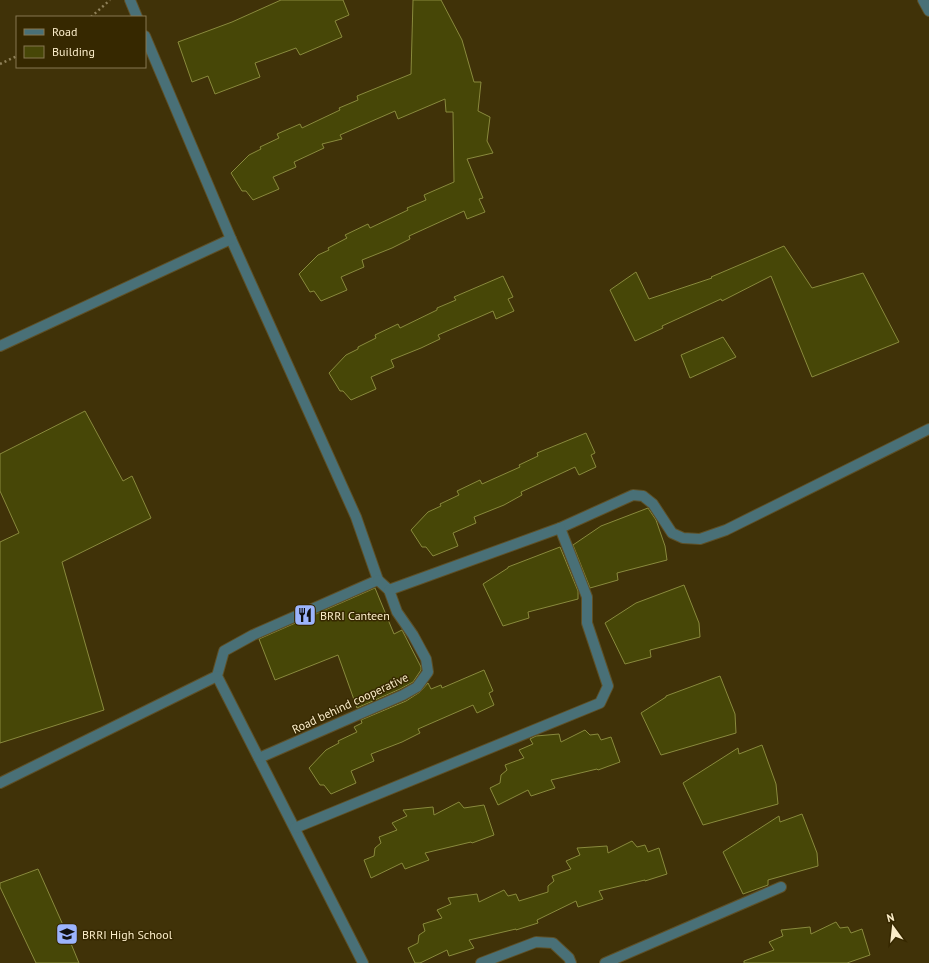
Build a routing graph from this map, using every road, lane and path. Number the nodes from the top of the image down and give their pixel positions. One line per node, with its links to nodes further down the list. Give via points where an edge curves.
1 (110, 0): 5 (path)
2 (130, 0): 6 (street)
3 (923, 0): 4 (street)
4 (929, 12)
5 (93, 16)
6 (137, 16)
7 (146, 38): 10 (street)
8 (16, 56): 9 (path)
9 (0, 64)
10 (231, 238): 11 (street); 14 (street, via 356,516)
11 (0, 346)
12 (929, 429): 13 (street, via 726,530 700,539 683,538 672,533 653,504 643,496 633,495)
13 (560, 528): 15 (street); 19 (street, via 587,597 587,623 608,686 600,703)
14 (378, 580): 15 (street); 16 (street, via 253,634 224,652)
15 (389, 590): 17 (street, Road behind cooperative, via 397,612 414,635 426,659 428,672 417,687 403,696)
16 (217, 676): 17 (street); 18 (street)
17 (259, 758): 19 (street)
18 (0, 783)
19 (295, 828): 21 (street)
20 (781, 886): 24 (street)
21 (364, 963)
22 (481, 963): 23 (street, via 536,942 553,943)
23 (571, 963)
24 (605, 963)

